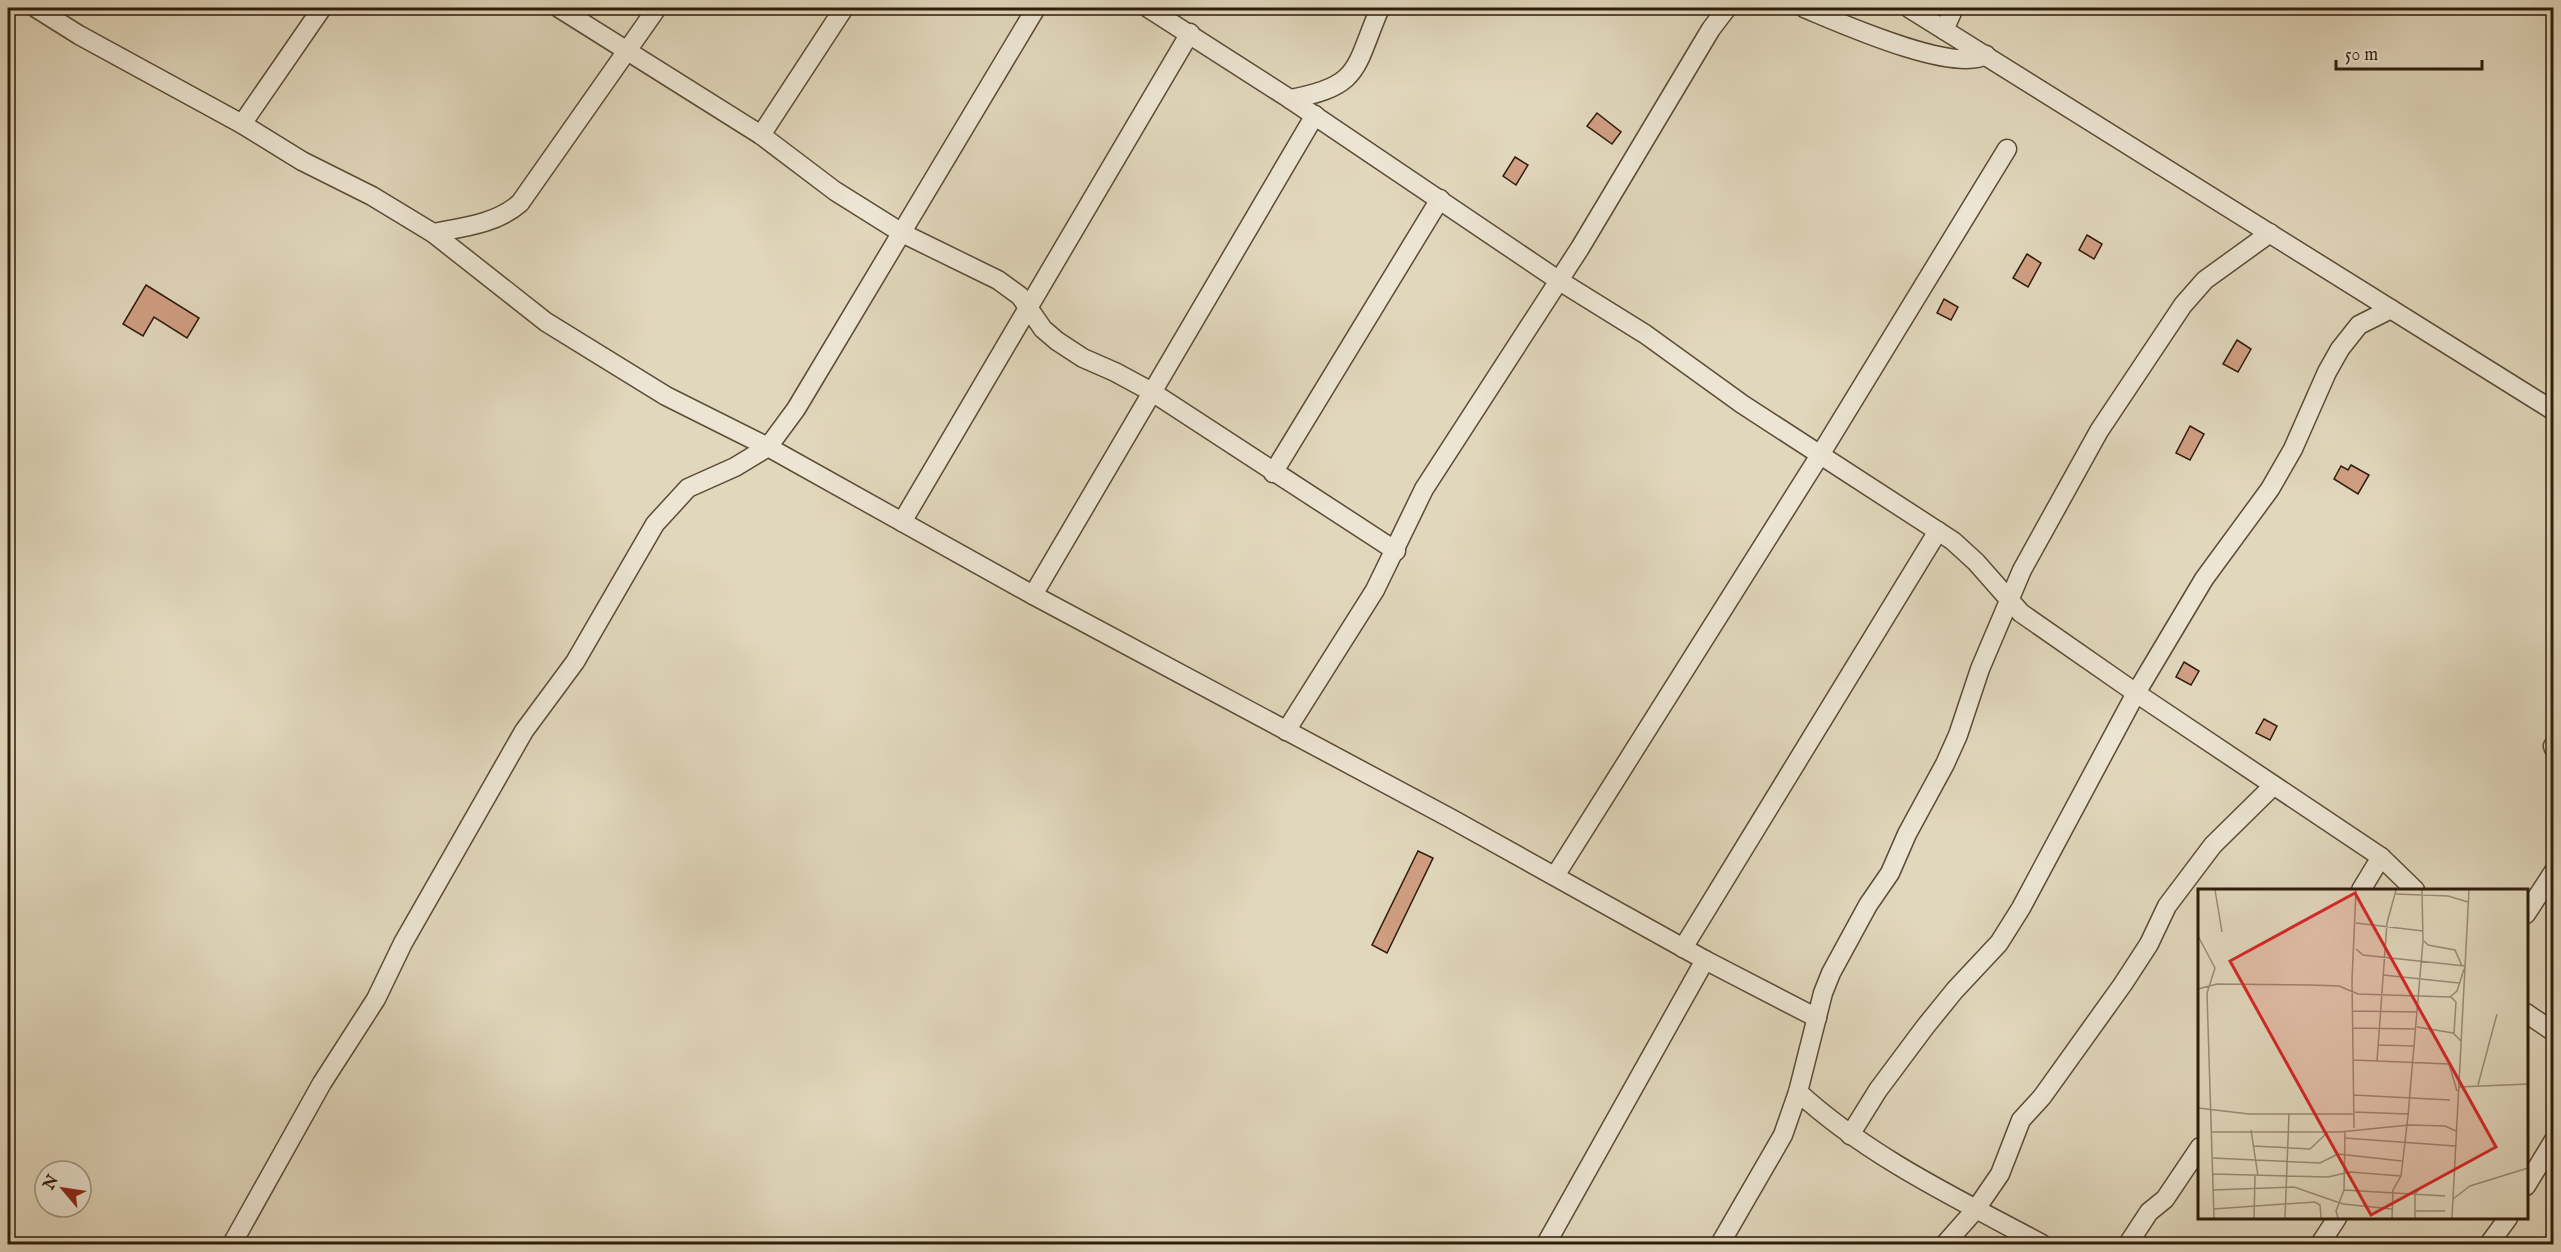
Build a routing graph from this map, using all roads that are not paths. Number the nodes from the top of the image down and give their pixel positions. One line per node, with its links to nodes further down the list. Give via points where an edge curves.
1 (36, 8): 19 (street)
2 (322, 8): 19 (street)
3 (559, 8): 15 (street)
4 (657, 8): 15 (street)
5 (844, 8): 20 (street)
6 (1036, 8): 24 (street)
7 (1148, 8): 14 (street)
8 (1380, 8): 17 (street, via 1352,73 1326,92)
9 (1727, 8): 26 (street)
10 (1803, 8): 16 (street, via 1924,52 1972,59)
11 (1909, 8): 13 (street)
12 (1954, 8): 13 (street)
13 (1944, 30): 16 (street)
14 (1190, 33): 17 (street); 27 (street)
15 (628, 52): 20 (street); 23 (street, via 520,203 494,219)
16 (1986, 55): 25 (street)
17 (1290, 99): 18 (street)
18 (1315, 115): 22 (street); 29 (street)
19 (242, 124): 23 (street)
20 (761, 135): 24 (street)
21 (2007, 149): 32 (street)
22 (1440, 199): 26 (street); 33 (street)
23 (433, 233): 31 (street, via 546,322 666,396)
24 (902, 233): 27 (street, via 998,280 1020,296); 31 (street, via 796,409)
25 (2270, 233): 28 (street); 38 (street, via 2205,280 2183,305 2099,430)
26 (1558, 280): 32 (street, via 1645,334); 36 (street, via 1424,489)
27 (1028, 309): 29 (street, via 1043,329 1083,358); 34 (street)
28 (2391, 309): 30 (street); 39 (street, via 2359,325 2340,349 2270,489 2204,579)
29 (1152, 392): 33 (street); 37 (street)
30 (2553, 411)
31 (768, 447): 34 (street); 62 (street, via 688,488 656,524 575,662 524,732 403,943 376,999 322,1083)
32 (1820, 455): 35 (street); 44 (street)
33 (1273, 473): 36 (street)
34 (902, 522): 37 (street)
35 (1938, 531): 38 (street, via 1976,562); 48 (street)
36 (1396, 551): 40 (street)
37 (1033, 595): 40 (street)
38 (2008, 601): 39 (street); 51 (street, via 1945,764 1890,873 1842,951 1823,993)
39 (2136, 693): 41 (street); 54 (street, via 2016,917 1999,943 1931,1018)
40 (1287, 731): 44 (street)
41 (2273, 786): 42 (street); 58 (street, via 2213,845 2167,906 2123,984 2021,1120 2000,1174)
42 (2381, 857): 45 (street); 46 (street)
43 (2553, 871): 47 (street)
44 (1555, 876): 48 (street)
45 (2362, 889)
46 (2413, 889)
47 (2528, 911)
48 (1683, 948): 49 (street)
49 (1705, 960): 51 (street); 63 (street)
50 (2528, 1014): 52 (street)
51 (1817, 1018): 53 (street)
52 (2553, 1032)
53 (1798, 1092): 54 (street); 61 (street, via 1783,1135)
54 (1850, 1135): 58 (street)
55 (2553, 1140): 57 (street)
56 (2198, 1149): 67 (street)
57 (2528, 1183)
58 (1976, 1209): 65 (street); 66 (street)
59 (2336, 1219): 68 (street)
60 (2507, 1219): 69 (street)
61 (1731, 1236): 64 (street)
62 (232, 1245)
63 (1546, 1245)
64 (1720, 1245)
65 (1945, 1245)
66 (2042, 1245)
67 (2128, 1245)
68 (2320, 1245)
69 (2489, 1245)

